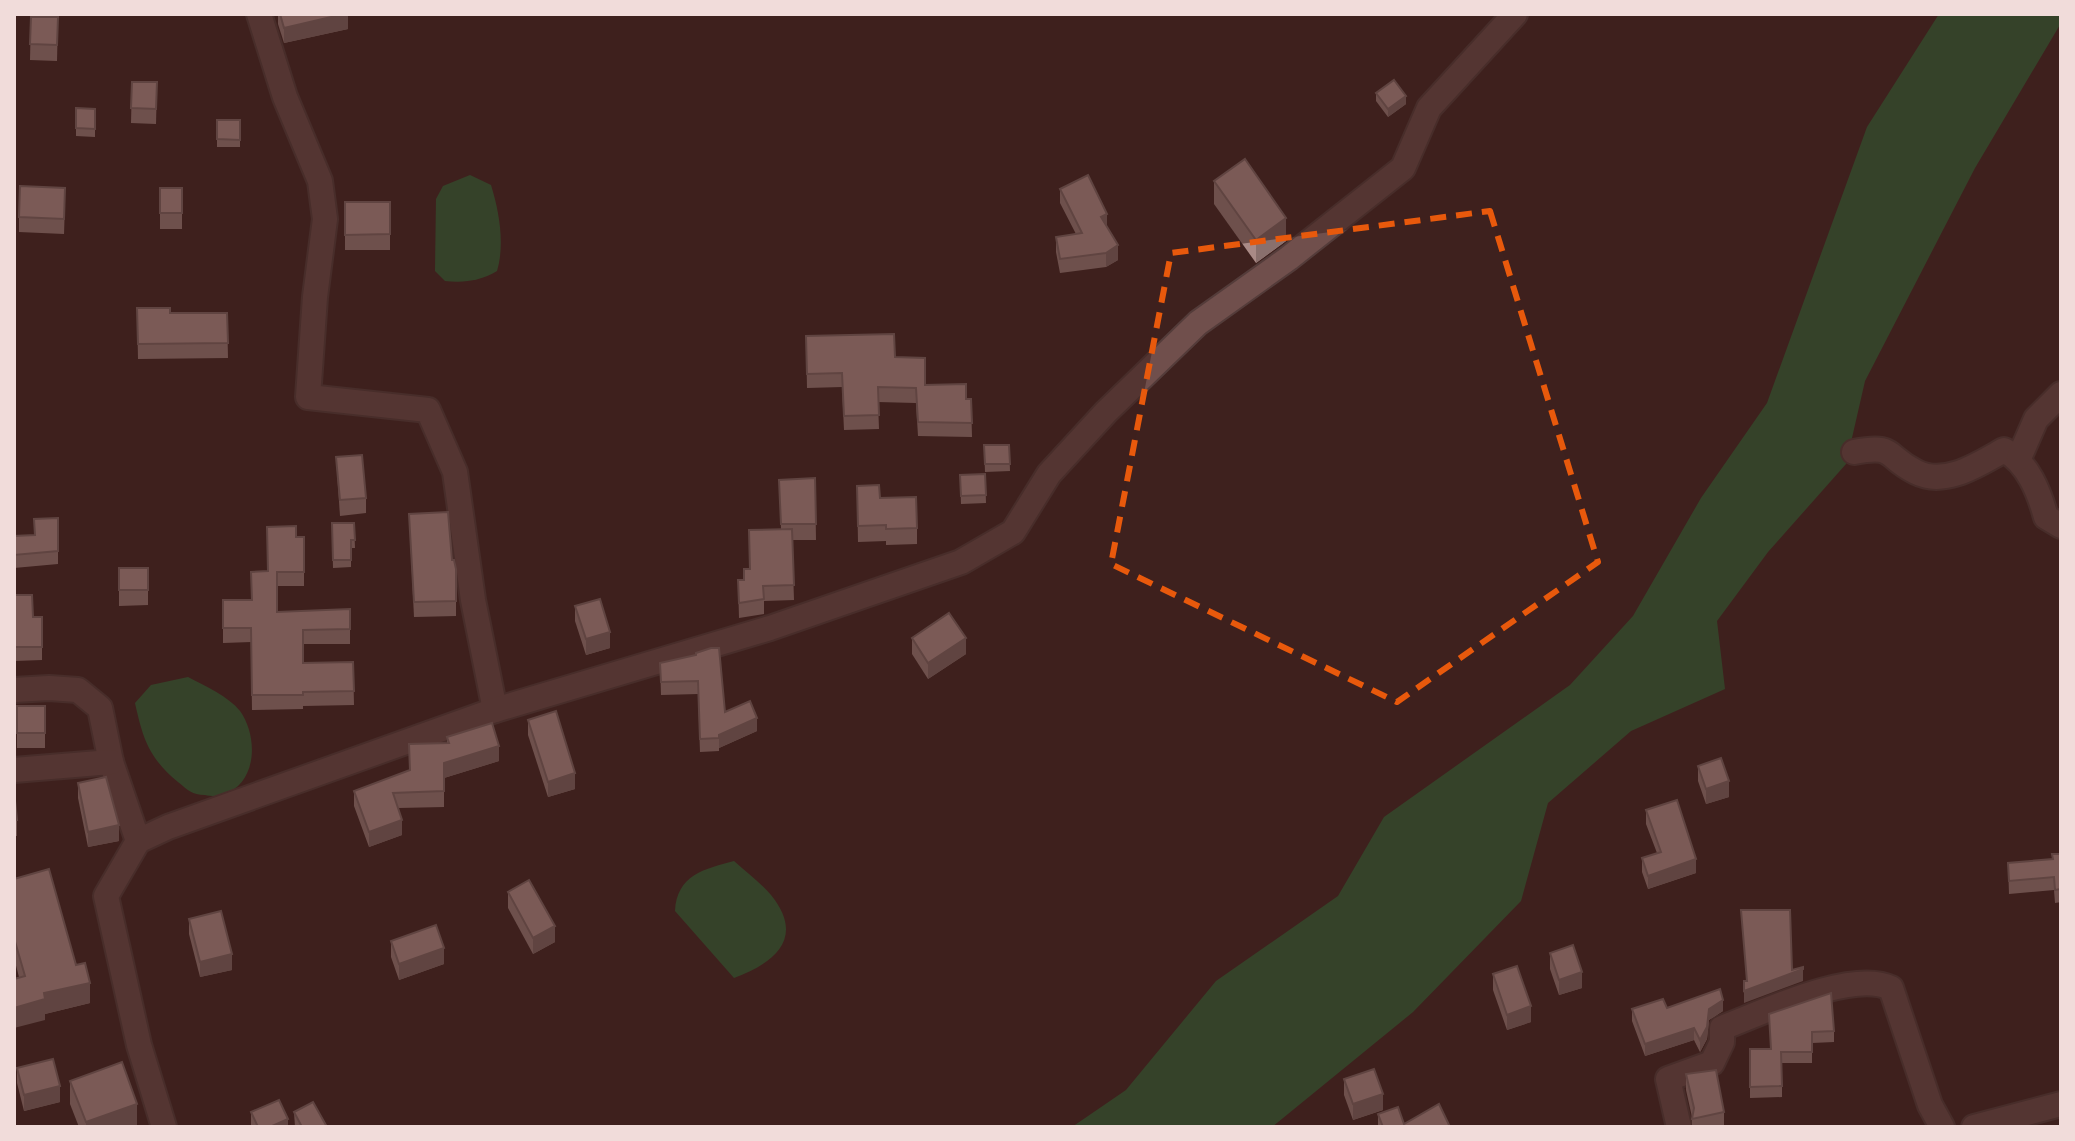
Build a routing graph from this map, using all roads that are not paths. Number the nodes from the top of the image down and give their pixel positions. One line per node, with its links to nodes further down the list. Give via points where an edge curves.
1 (259, 14): 8 (street, via 285,97 320,181 325,219 308,397 428,410 455,472)
2 (1515, 14): 8 (street, via 1429,108 1403,168 1198,323 1049,474 1013,532 961,562 785,623)
3 (2061, 394): 5 (street, via 2036,419)
4 (1854, 452): 5 (street, via 1877,448 1918,474 1939,477 1967,470 2004,450)
5 (2019, 458): 6 (street, via 2046,517)
6 (2061, 526)
7 (14, 690): 9 (street, via 78,690 100,708)
8 (495, 710): 11 (street)
9 (111, 762): 10 (street); 11 (street)
10 (14, 770)
11 (138, 841): 13 (street, via 106,896 139,1045)
12 (2061, 1104): 16 (street)
13 (164, 1127)
14 (1679, 1127): 15 (street, via 1668,1079 1712,1063 1722,1028 1795,1000 1878,981 1891,988)
15 (1942, 1127)
16 (1974, 1127)

